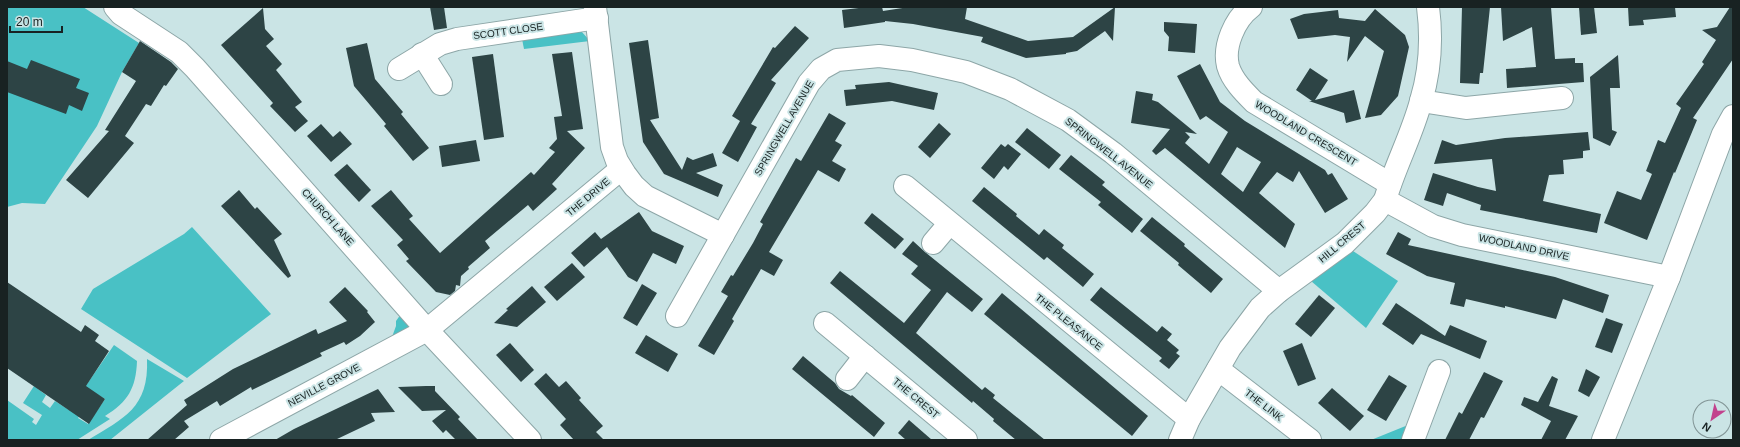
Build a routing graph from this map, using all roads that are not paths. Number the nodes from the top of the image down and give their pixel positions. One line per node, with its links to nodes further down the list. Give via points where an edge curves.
1 (116, 7): 21 (street, CHURCH LANE, via 121,14 179,52 195,68)
2 (1251, 7): 13 (street, WOODLAND CRESCENT, via 1235,26 1228,47 1228,66 1239,86 1259,105)
3 (1428, 7): 9 (street, HILL CREST, via 1431,33)
4 (596, 13): 5 (street, SCOTT CLOSE, via 457,39 440,44); 11 (street, via 612,147)
5 (422, 54): 6 (street, SCOTT CLOSE); 7 (street)
6 (398, 69)
7 (441, 84)
8 (1562, 98): 9 (street, via 1466,108)
9 (1421, 101): 13 (street, HILL CREST)
10 (1733, 116): 17 (street, via 1723,134)
11 (622, 169): 15 (street, via 645,196); 21 (street, THE DRIVE)
12 (905, 186): 14 (street, THE PLEASANCE)
13 (1388, 192): 17 (street, WOODLAND DRIVE, via 1433,226 1462,235); 18 (street, HILL CREST, via 1375,213 1345,242)
14 (949, 224): 16 (street); 26 (street, THE PLEASANCE)
15 (723, 235): 18 (street, SPRINGWELL AVENUE, via 809,83 822,69 837,60 879,56 912,60 966,72 1010,89 1068,120 1113,153); 19 (street, SPRINGWELL AVENUE)
16 (933, 243)
17 (1669, 277): 33 (street)
18 (1279, 291): 23 (street, HILL CREST, via 1260,308 1230,348)
19 (677, 316)
20 (825, 323): 22 (street, THE CREST)
21 (427, 330): 27 (street, NEVILLE GROVE); 28 (street, CHURCH LANE)
22 (865, 356): 25 (street); 29 (street, THE CREST)
23 (1218, 369): 26 (street, HILL CREST); 31 (street, THE LINK)
24 (1438, 371): 32 (street)
25 (847, 379)
26 (1189, 419): 30 (street, HILL CREST)
27 (221, 440)
28 (530, 440)
29 (966, 440)
30 (1180, 440)
31 (1310, 440)
32 (1413, 440)
33 (1603, 440)

